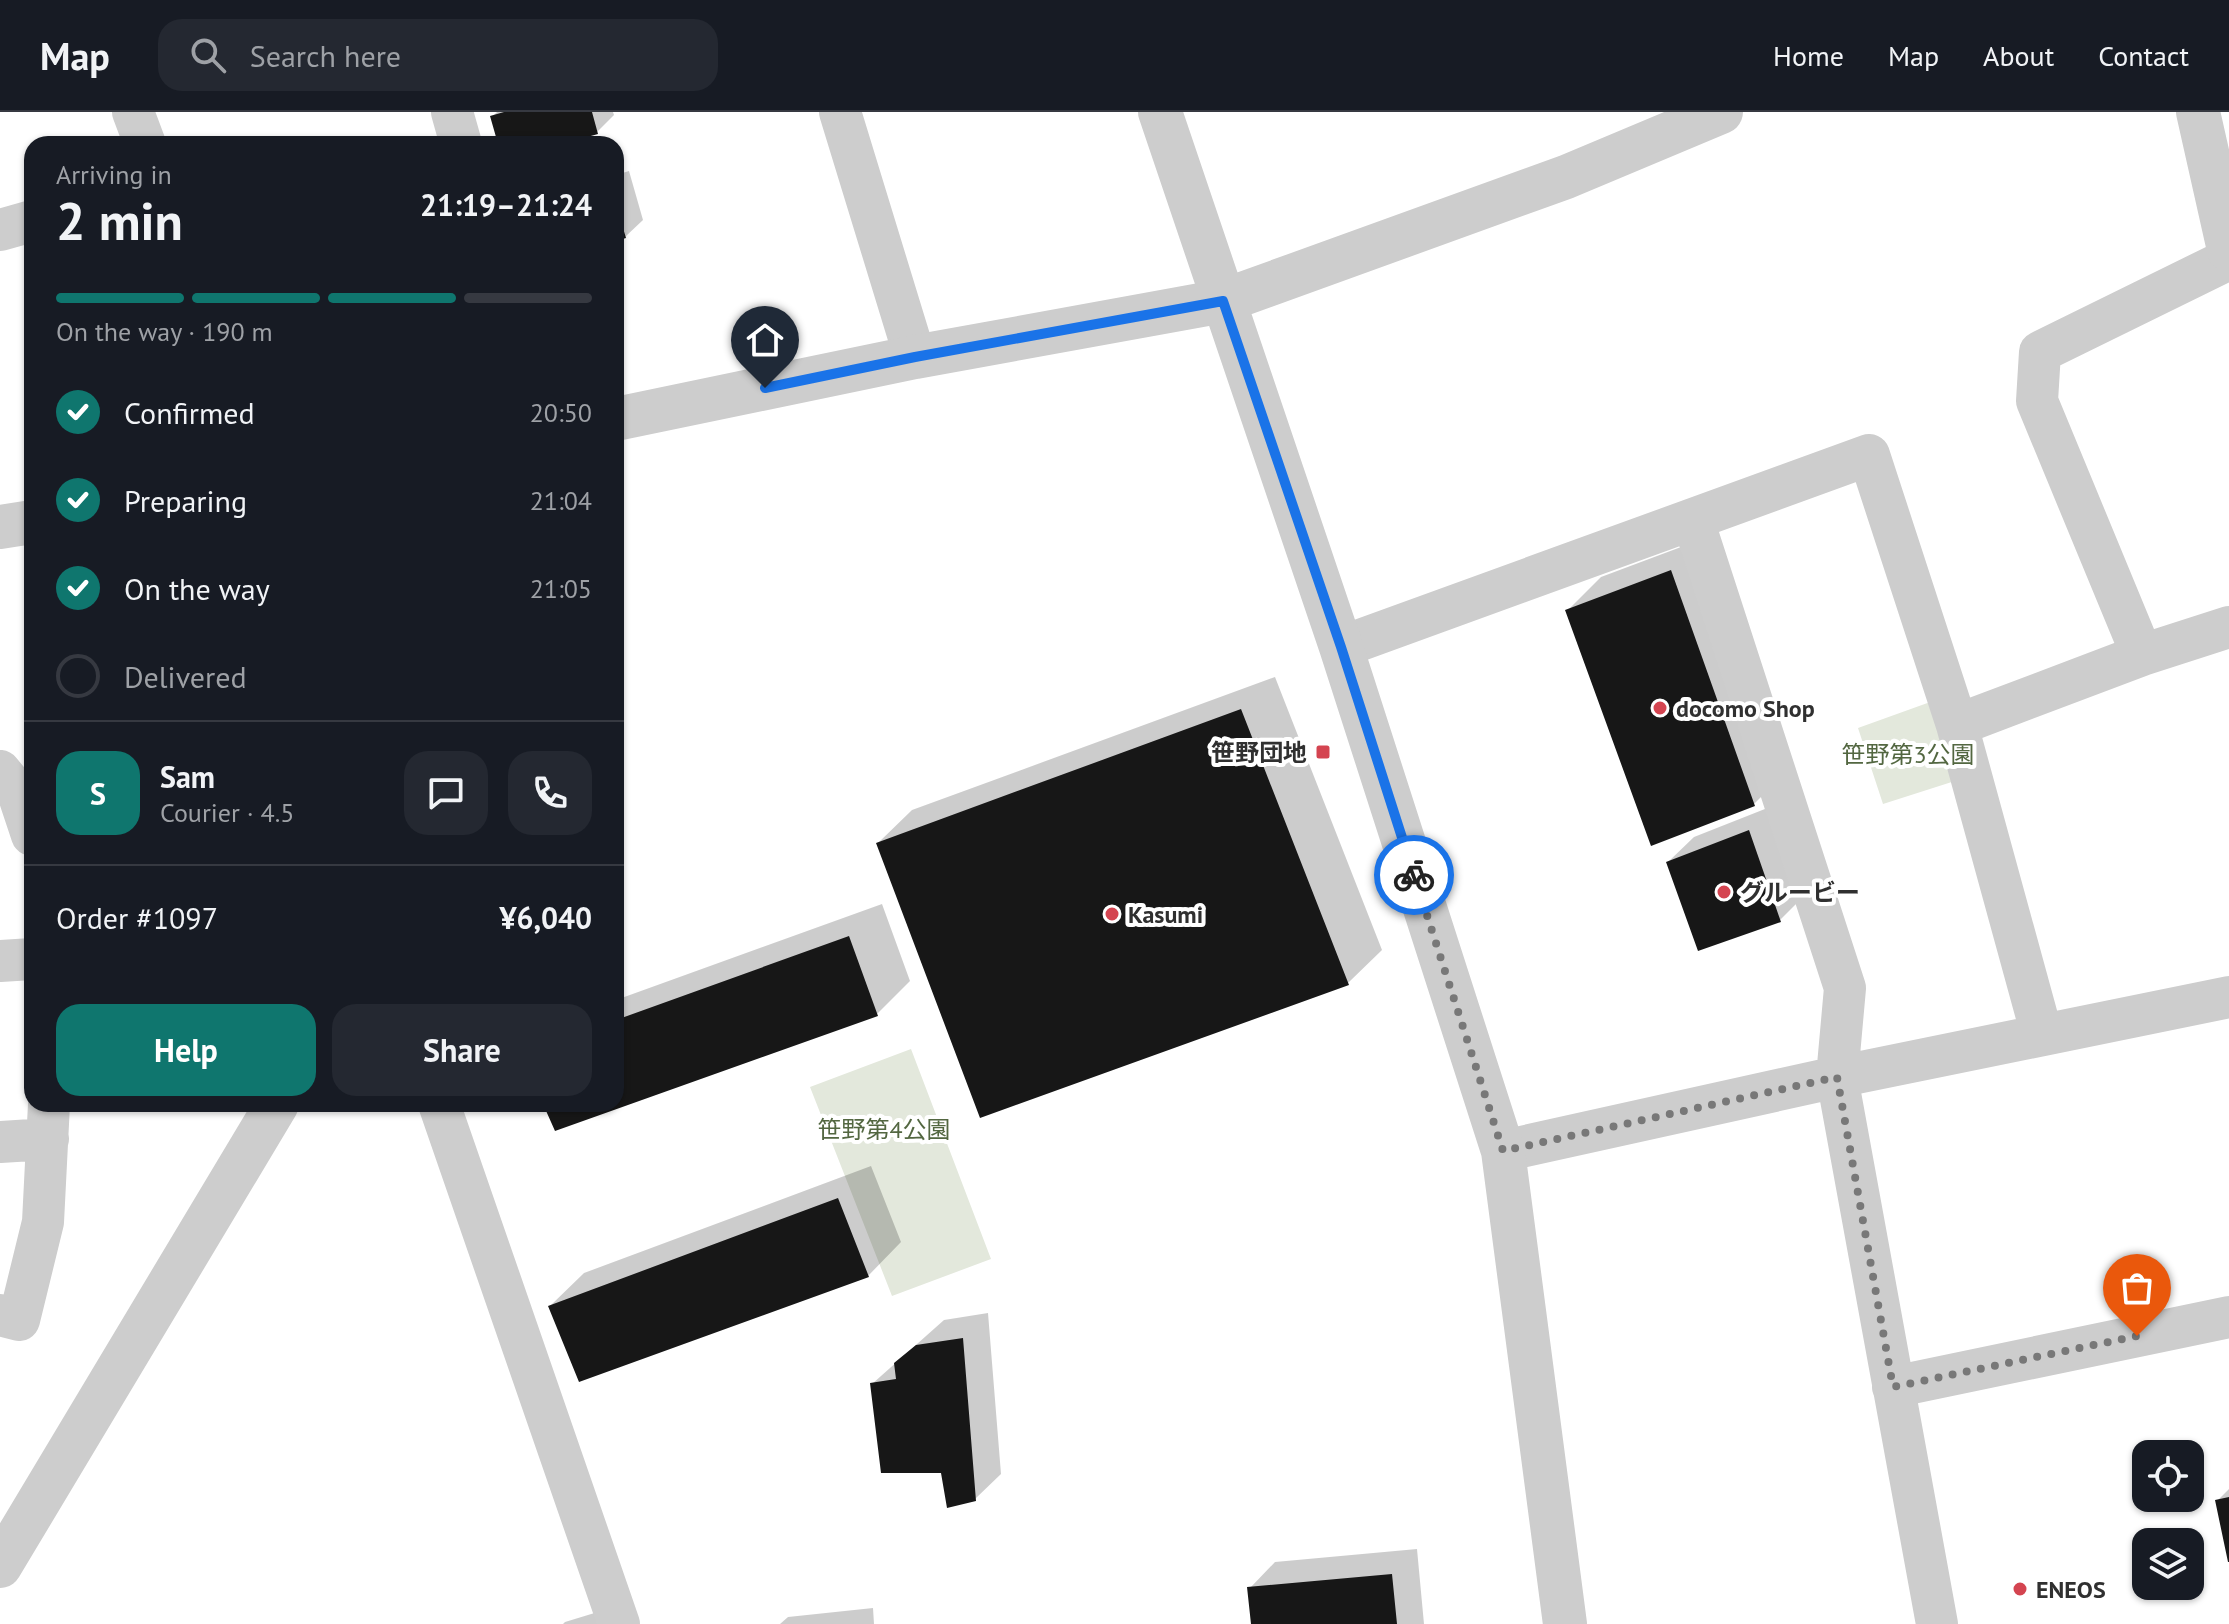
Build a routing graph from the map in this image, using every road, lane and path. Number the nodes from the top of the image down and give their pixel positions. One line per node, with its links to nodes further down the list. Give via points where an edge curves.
1 (133, 112): 7 (street)
2 (452, 112): 8 (street)
3 (840, 112): 14 (street)
4 (1160, 112): 13 (street)
5 (1721, 112): 13 (street, via 1566,177)
6 (2198, 112): 11 (street)
7 (142, 136)
8 (459, 136)
9 (24, 223): 10 (street)
10 (0, 230)
11 (2229, 250)
12 (2229, 259): 21 (street, via 2040,352 2037,401)
13 (1223, 301): 14 (street); 20 (street)
14 (915, 357): 15 (street)
15 (624, 417)
16 (1693, 520): 20 (street); 22 (street, via 1869,455); 29 (street, via 1845,988)
17 (24, 523): 18 (street)
18 (0, 527)
19 (2229, 627): 21 (street)
20 (1341, 647): 34 (street)
21 (2142, 655): 22 (street)
22 (1957, 725): 28 (street)
23 (0, 771): 24 (street, via 18,793)
24 (24, 811)
25 (24, 960): 26 (street)
26 (0, 961)
27 (2229, 997): 28 (street)
28 (2042, 1035): 29 (street)
29 (1837, 1077): 34 (street); 37 (street)
30 (272, 1112): 38 (street)
31 (442, 1112): 39 (street)
32 (48, 1121): 33 (street); 35 (street, via 43,1222 19,1320)
33 (0, 1142)
34 (1503, 1151): 40 (street)
35 (0, 1315)
36 (2229, 1317): 37 (street)
37 (1893, 1387): 41 (street)
38 (0, 1566)
39 (619, 1624)
40 (1565, 1624)
41 (1937, 1624)

